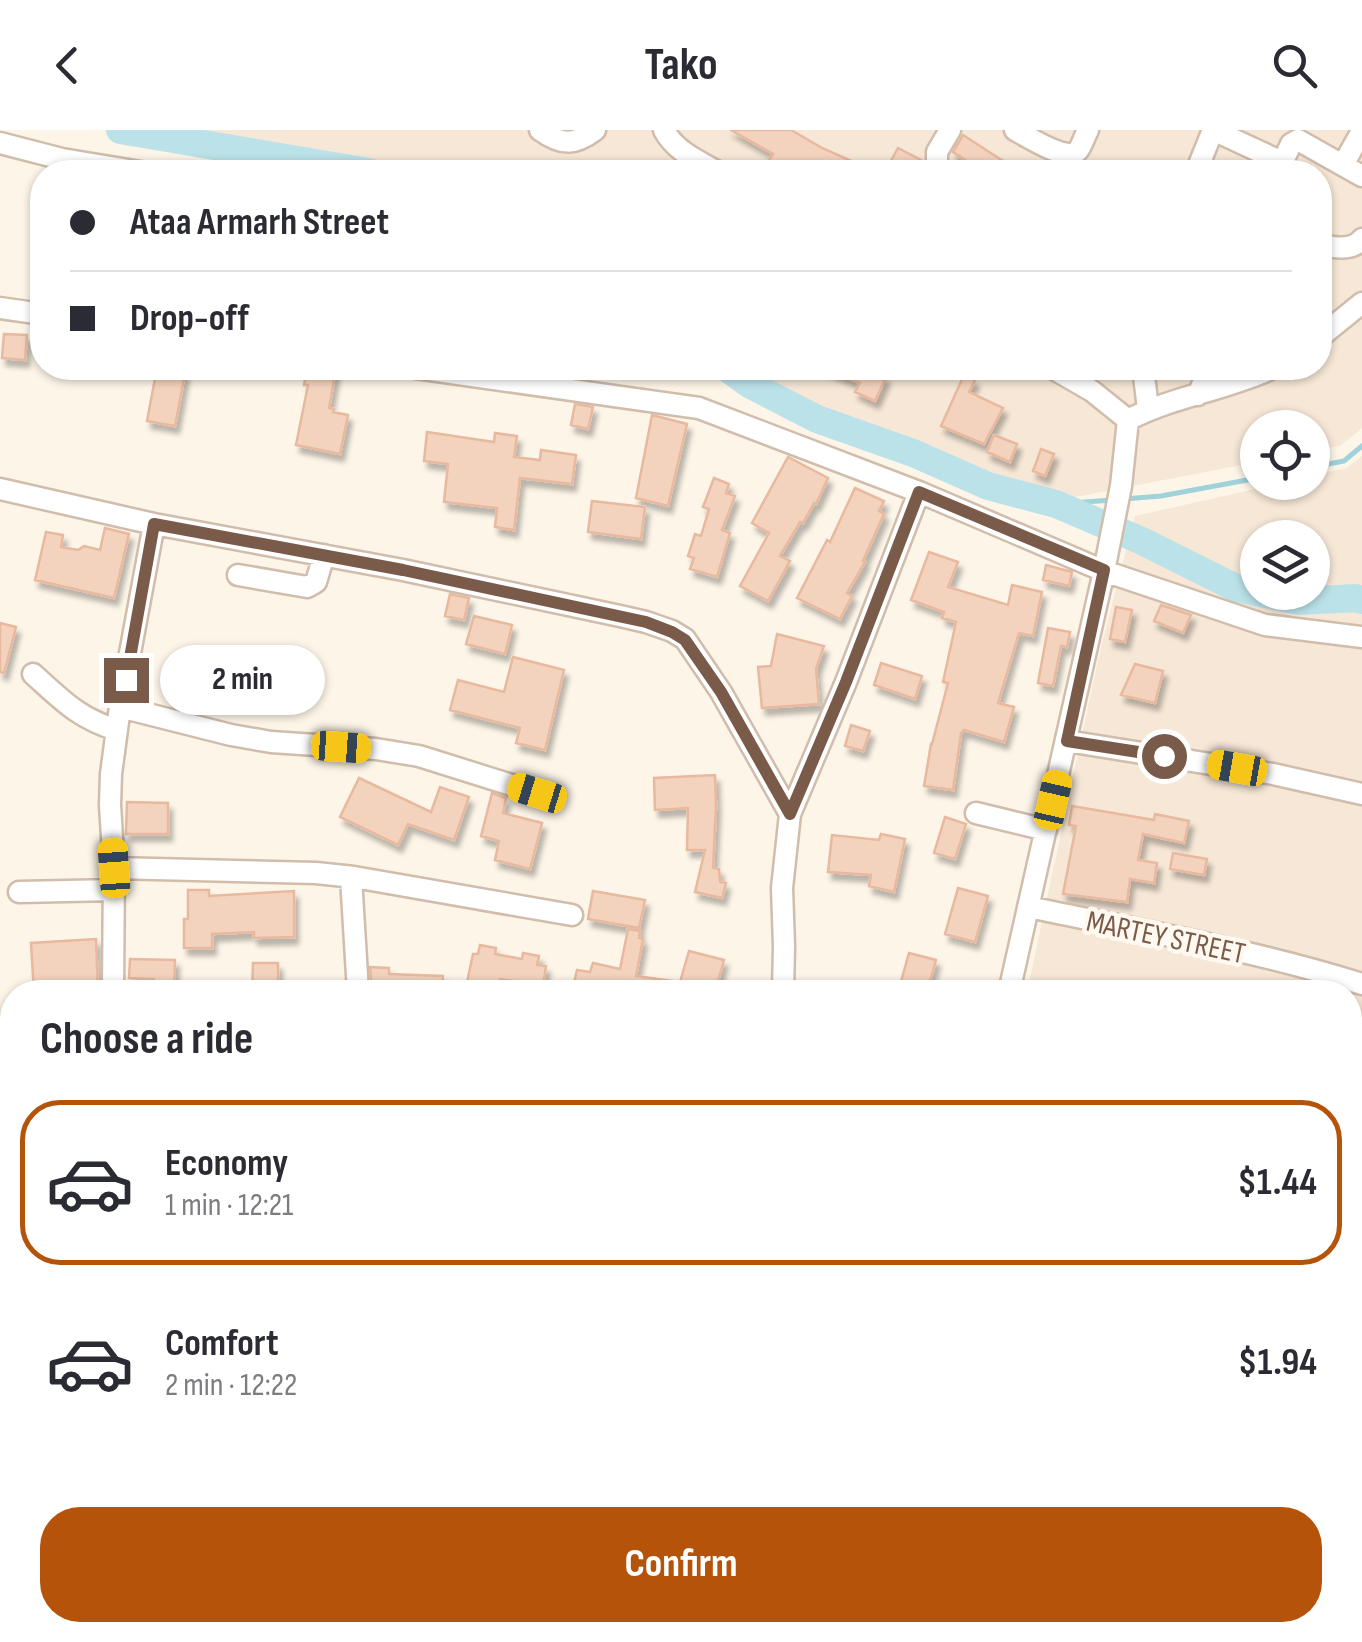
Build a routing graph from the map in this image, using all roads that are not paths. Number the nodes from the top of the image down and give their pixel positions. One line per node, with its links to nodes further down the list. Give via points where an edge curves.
1 (540, 130): 2 (street, via 566,142)
2 (595, 130)
3 (664, 130): 11 (street)
4 (950, 130): 12 (street)
5 (1015, 130): 9 (street)
6 (1088, 130): 9 (street, via 1076,152)
7 (1362, 131): 17 (street)
8 (0, 144): 10 (street)
9 (1058, 152): 13 (street)
10 (62, 160)
11 (697, 160)
12 (937, 160)
13 (1053, 160)
14 (1201, 160): 15 (street, via 1214,130)
15 (1268, 160)
16 (1283, 160): 17 (street, via 1298,140)
17 (1344, 164): 18 (street)
18 (1362, 176)
19 (1362, 240): 20 (street)
20 (1332, 247)
21 (1362, 303): 24 (street)
22 (0, 308): 23 (street)
23 (30, 312)
24 (1332, 327)
25 (501, 380): 34 (street, via 699,408)
26 (1073, 380): 32 (street)
27 (1145, 380): 31 (street)
28 (1204, 380): 30 (street)
29 (1242, 380): 30 (street)
30 (1198, 395): 31 (street)
31 (1148, 409): 32 (street)
32 (1128, 420): 37 (street)
33 (0, 489): 35 (street)
34 (919, 492): 37 (street); 47 (street)
35 (154, 524): 36 (street); 41 (street)
36 (324, 555): 38 (street, via 316,582 307,587); 47 (street, via 672,632 685,640 721,692)
37 (1105, 566): 39 (street, via 1266,625); 43 (street)
38 (238, 576)
39 (1362, 637)
40 (33, 674): 42 (street, via 75,712)
41 (120, 707): 42 (street); 44 (street, via 271,742 419,756)
42 (116, 730): 49 (street)
43 (1067, 741): 45 (street); 48 (street)
44 (537, 793)
45 (1362, 794)
46 (976, 813): 48 (street)
47 (790, 814): 57 (street)
48 (1046, 830): 53 (street)
49 (114, 868): 50 (street); 51 (street)
50 (351, 876): 54 (street); 56 (street)
51 (114, 890): 52 (street); 55 (street)
52 (19, 892)
53 (1028, 907): 58 (street); 59 (street, MARTEY STREET)
54 (572, 915)
55 (113, 980)
56 (357, 980)
57 (783, 980)
58 (1012, 980)
59 (1346, 980)

